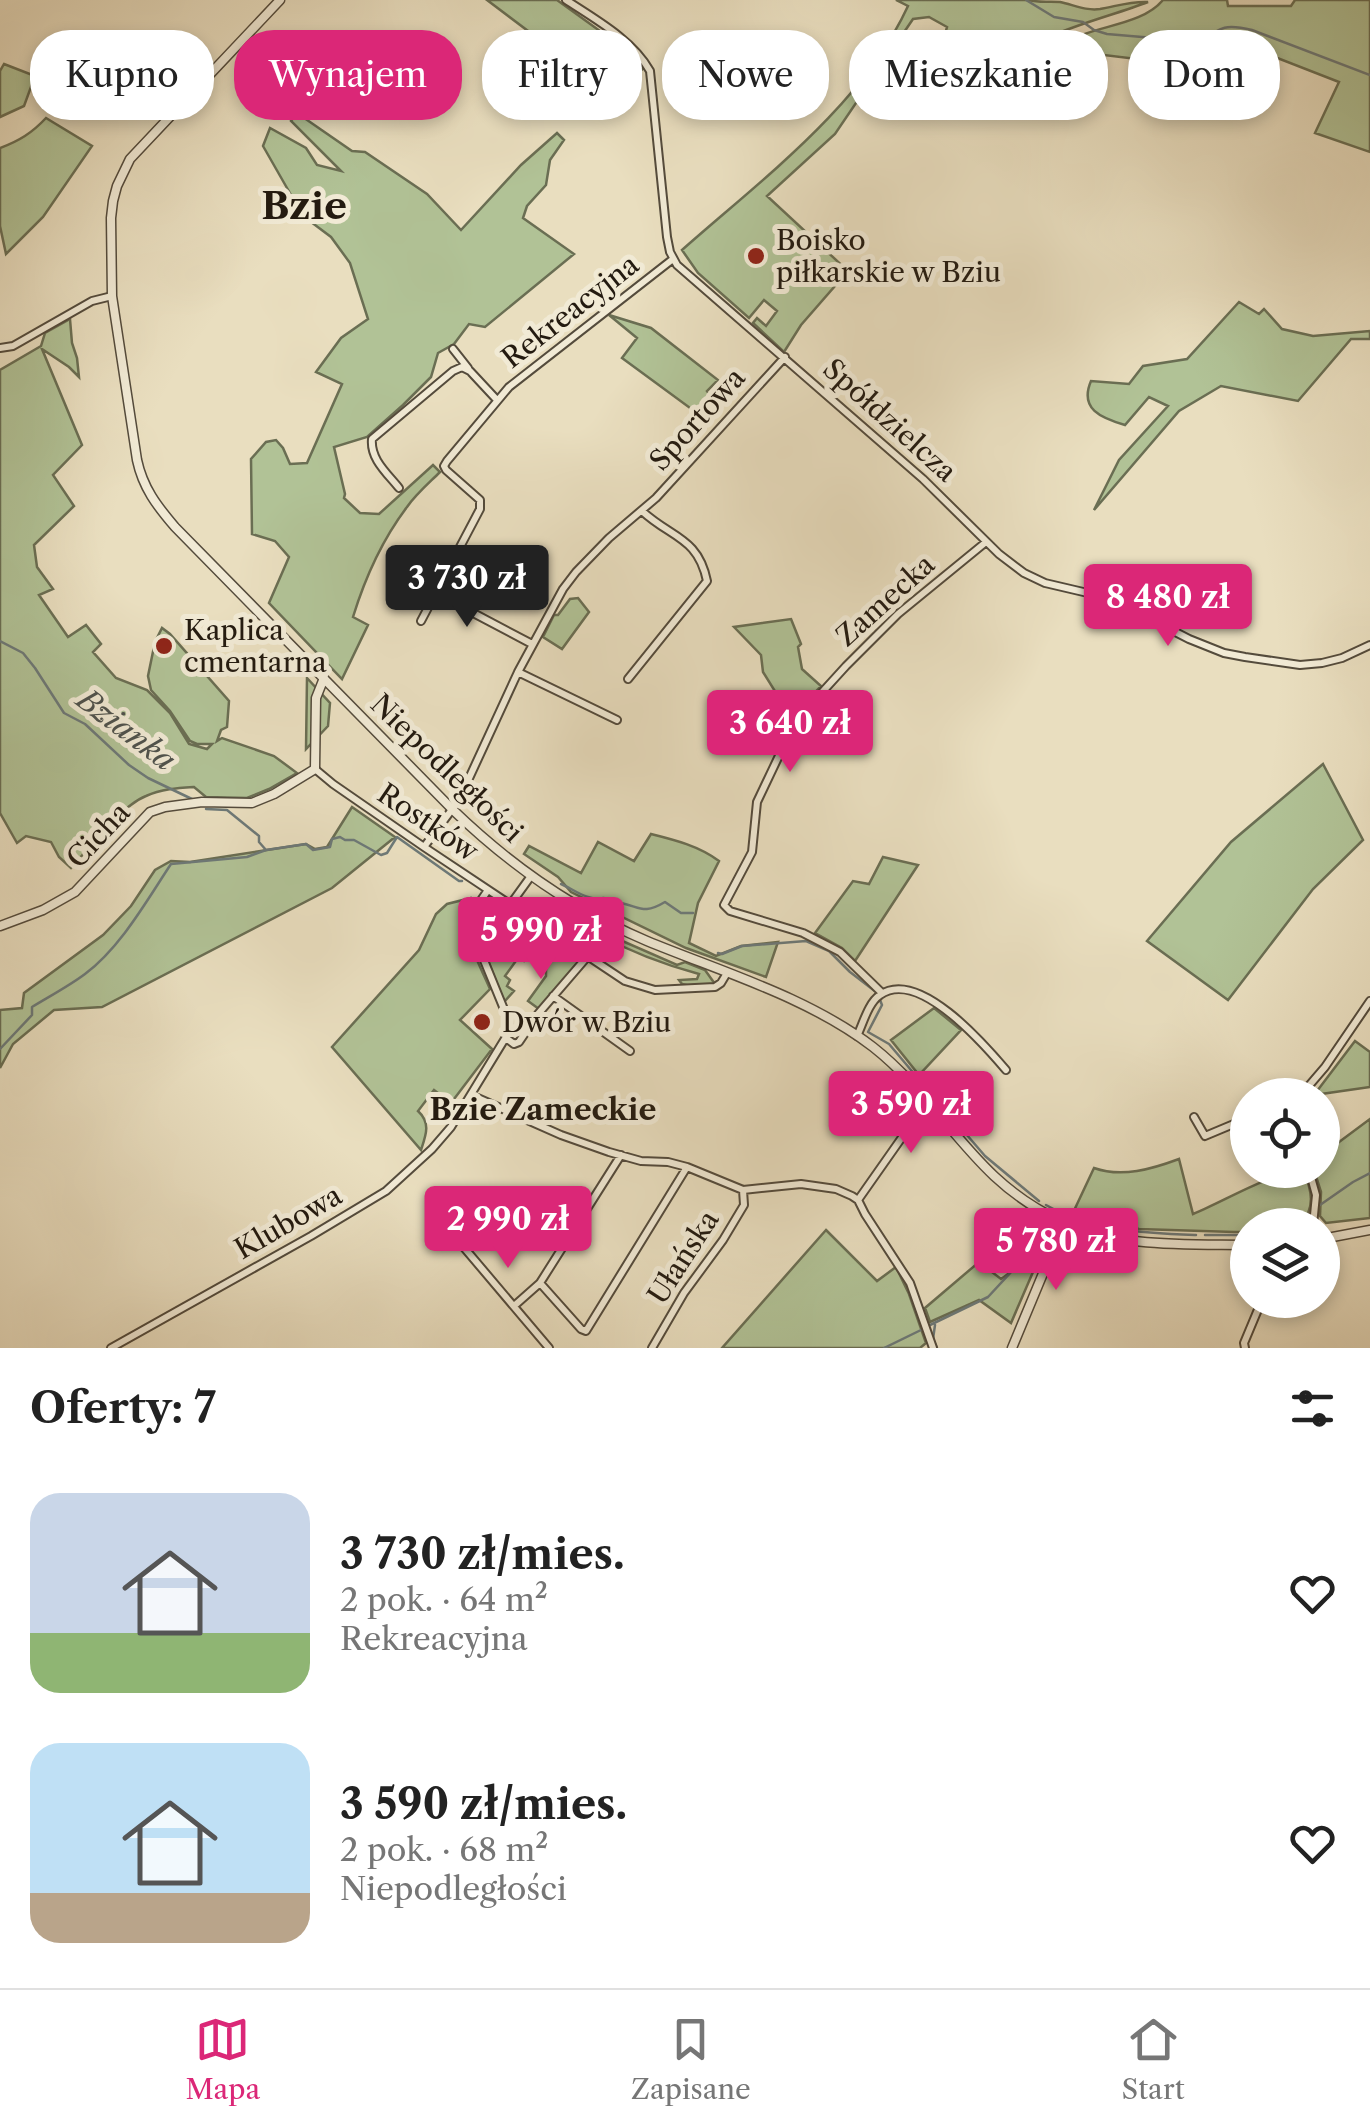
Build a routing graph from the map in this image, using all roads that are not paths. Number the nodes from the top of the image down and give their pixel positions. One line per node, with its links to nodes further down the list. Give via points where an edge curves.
1 (280, 0): 4 (street, Niepodległości, via 123,171 110,218)
2 (566, 0): 3 (street, via 621,39 650,72)
3 (673, 258): 7 (street, Spółdzielcza); 9 (street, Rekreacyjna)
4 (112, 296): 5 (street); 18 (street, Niepodległości, via 146,490)
5 (0, 348)
6 (453, 349): 8 (street, Rekreacyjna)
7 (785, 357): 11 (street, Sportowa); 12 (street, Spółdzielcza)
8 (470, 371): 9 (street, Rekreacyjna); 10 (street, Rekreacyjna, via 453,371 372,440 373,456)
9 (497, 400): 13 (street, Rekreacyjna, via 444,466 480,500 480,509)
10 (399, 488)
11 (642, 511): 15 (street, Sportowa, via 576,572); 19 (street, via 694,549 707,581)
12 (986, 542): 16 (street, Spółdzielcza, via 1033,577 1110,598 1224,652 1300,664 1342,658); 30 (street, Zamecka, via 898,614 795,722 757,802 752,852 724,905 840,952)
13 (439, 588): 14 (street, Rekreacyjna); 15 (street, via 443,597)
14 (421, 621)
15 (532, 644): 17 (street, Sportowa)
16 (1370, 645)
17 (518, 672): 20 (street); 22 (street, Sportowa)
18 (324, 678): 21 (street, via 316,698); 22 (street, Niepodległości)
19 (628, 679)
20 (617, 720)
21 (315, 769): 23 (street, Rostków); 27 (street, Cicha, via 252,802 150,812 74,892)
22 (453, 810): 23 (street, Sportowa); 24 (street, Niepodległości)
23 (424, 847): 25 (street, Rostków)
24 (531, 876): 26 (street); 29 (street, Niepodległości, via 619,928)
25 (488, 890): 26 (street, Rostków); 34 (street, via 473,928 508,1019)
26 (510, 905): 28 (street, Rostków)
27 (0, 926)
28 (587, 957): 29 (street, Rostków, via 655,990 715,987); 31 (street)
29 (727, 973): 33 (street, Niepodległości)
30 (882, 994): 33 (street); 36 (street, via 895,988 923,994)
31 (553, 996): 34 (street, Klubowa, via 517,1044); 35 (street)
32 (1370, 1001): 37 (street)
33 (857, 1036): 38 (street, Niepodległości)
34 (506, 1038): 39 (street, Klubowa)
35 (630, 1051)
36 (1006, 1070)
37 (1315, 1078)
38 (911, 1085): 45 (street, via 910,1126); 47 (street, Niepodległości, via 989,1174)
39 (471, 1094): 42 (street); 54 (street, Klubowa, via 444,1136 386,1191)
40 (1194, 1117): 41 (street, via 1205,1136)
41 (1230, 1126)
42 (621, 1155): 43 (street); 51 (street)
43 (687, 1167): 44 (street); 51 (street, via 586,1331)
44 (743, 1190): 45 (street, via 801,1184); 56 (street, Ułańska, via 744,1205)
45 (858, 1200): 57 (street, via 910,1283)
46 (439, 1218): 52 (street)
47 (1064, 1223): 50 (street, Niepodległości, via 1130,1241); 58 (street)
48 (1370, 1230): 49 (street)
49 (1340, 1236)
50 (1230, 1244)
51 (540, 1283): 52 (street)
52 (514, 1306): 55 (street)
53 (1254, 1318): 59 (street)
54 (111, 1348)
55 (549, 1348)
56 (652, 1348)
57 (933, 1348)
58 (1012, 1348)
59 (1245, 1348)

